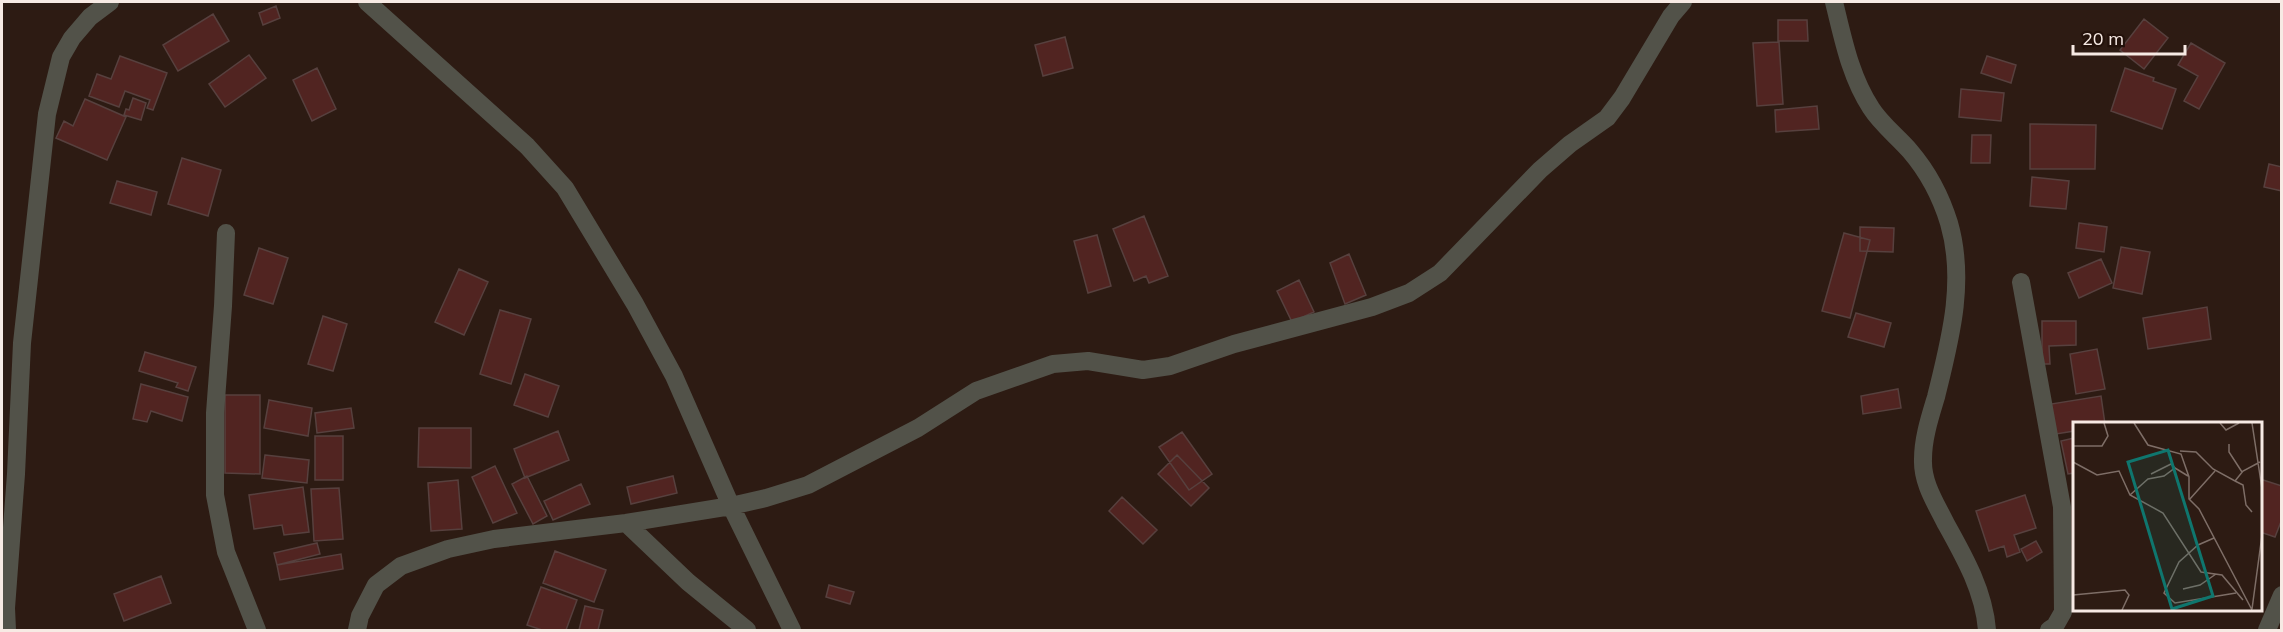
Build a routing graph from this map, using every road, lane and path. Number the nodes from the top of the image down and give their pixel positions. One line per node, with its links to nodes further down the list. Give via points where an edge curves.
1 (110, 2): 10 (street, via 90,16 61,57 47,114 22,343)
2 (367, 2): 7 (street, via 518,138 565,188 674,376)
3 (1683, 2): 7 (street, via 1607,118 1540,170 1440,273 1409,293 1170,366 1143,370 1088,361 1043,367 976,391 918,428 808,485)
4 (1834, 2): 15 (street, via 1855,79 1872,110 1934,184 1949,223 1956,302 1952,337 1926,433 1925,481 1971,571 1986,612)
5 (226, 233): 11 (street, via 215,413 215,495 226,552)
6 (2021, 282): 16 (street, via 2062,507 2063,612)
7 (731, 506): 8 (street); 14 (street)
8 (626, 523): 12 (street, via 494,539 448,549 401,566 376,585); 13 (street, via 688,582)
9 (2282, 595): 17 (street)
10 (7, 630)
11 (257, 630)
12 (357, 630)
13 (747, 630)
14 (792, 630)
15 (1987, 630)
16 (2049, 630)
17 (2267, 630)

